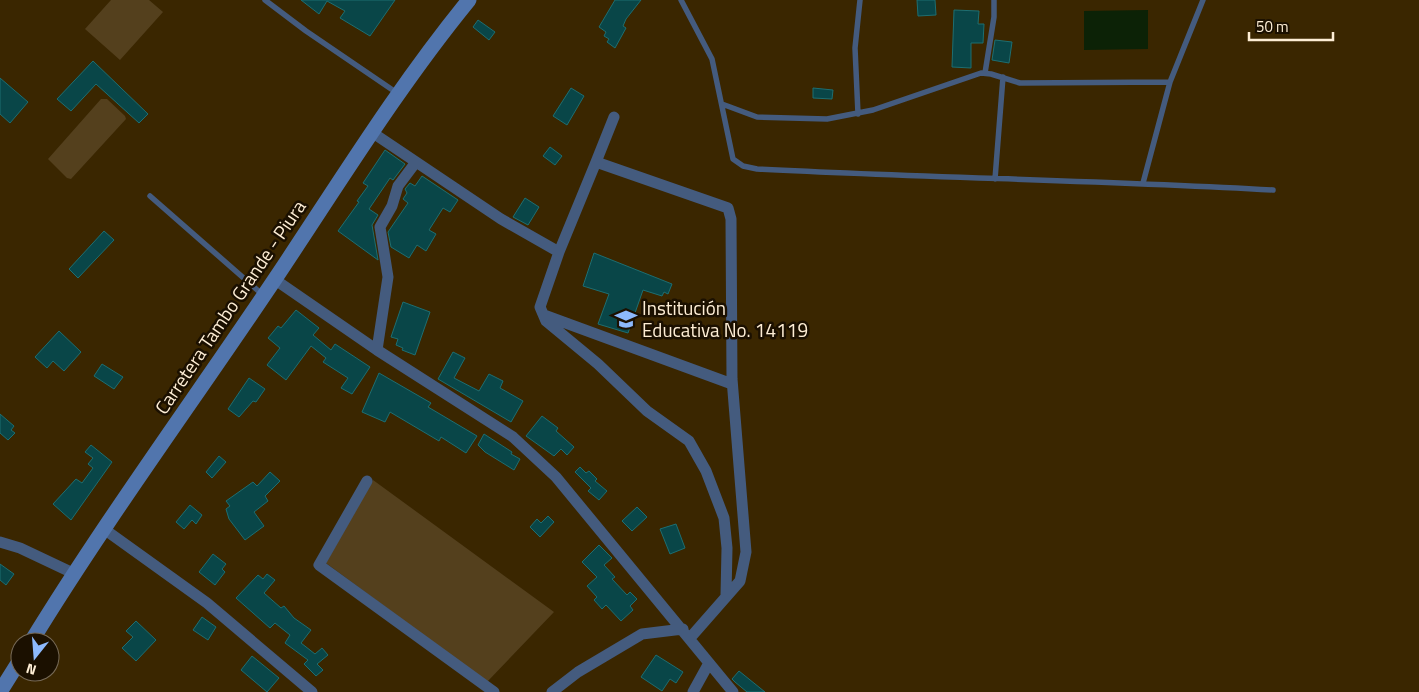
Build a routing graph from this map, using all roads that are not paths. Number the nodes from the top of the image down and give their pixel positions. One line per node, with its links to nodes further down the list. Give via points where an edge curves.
1 (265, 0): 10 (lane)
2 (469, 0): 10 (main road, Carretera Tambo Grande - Piura)
3 (681, 0): 11 (lane, via 712,60)
4 (860, 0): 12 (lane, via 855,48)
5 (994, 0): 7 (lane)
6 (1203, 0): 9 (lane)
7 (985, 73): 8 (lane); 12 (lane)
8 (1003, 77): 9 (lane, via 1020,83); 17 (lane)
9 (1170, 82): 18 (lane)
10 (399, 94): 14 (main road, Carretera Tambo Grande - Piura)
11 (722, 104): 12 (lane, via 757,117 827,119); 17 (lane, via 734,159 757,170)
12 (858, 114)
13 (614, 117): 16 (street)
14 (373, 133): 15 (street); 22 (main road, Carretera Tambo Grande - Piura)
15 (416, 162): 21 (street); 25 (street, via 398,186 392,206 380,227 388,277)
16 (596, 162): 21 (street); 26 (street, via 728,208 731,219)
17 (995, 179): 18 (lane)
18 (1143, 183): 19 (lane)
19 (1274, 190)
20 (150, 196): 23 (lane)
21 (559, 252): 24 (street, via 540,307)
22 (274, 279): 23 (main road, Carretera Tambo Grande - Piura); 25 (street)
23 (263, 295): 28 (main road, Carretera Tambo Grande - Piura)
24 (543, 314): 26 (street); 31 (street, via 546,321 647,411 689,441 706,471 724,518)
25 (377, 350): 33 (street, via 513,437 556,477)
26 (732, 384): 31 (street, via 746,552 740,581)
27 (367, 481): 38 (street, via 319,565)
28 (104, 529): 30 (main road, Carretera Tambo Grande - Piura); 37 (street, via 207,603)
29 (0, 542): 30 (street)
30 (75, 574): 32 (main road, Carretera Tambo Grande - Piura)
31 (726, 595): 33 (street)
32 (37, 632)
33 (686, 633): 34 (street); 39 (street, via 642,634 578,672)
34 (709, 663): 40 (street); 41 (street)
35 (10, 676): 36 (main road)
36 (0, 692)
37 (312, 692)
38 (494, 692)
39 (552, 692)
40 (693, 692)
41 (732, 692)

